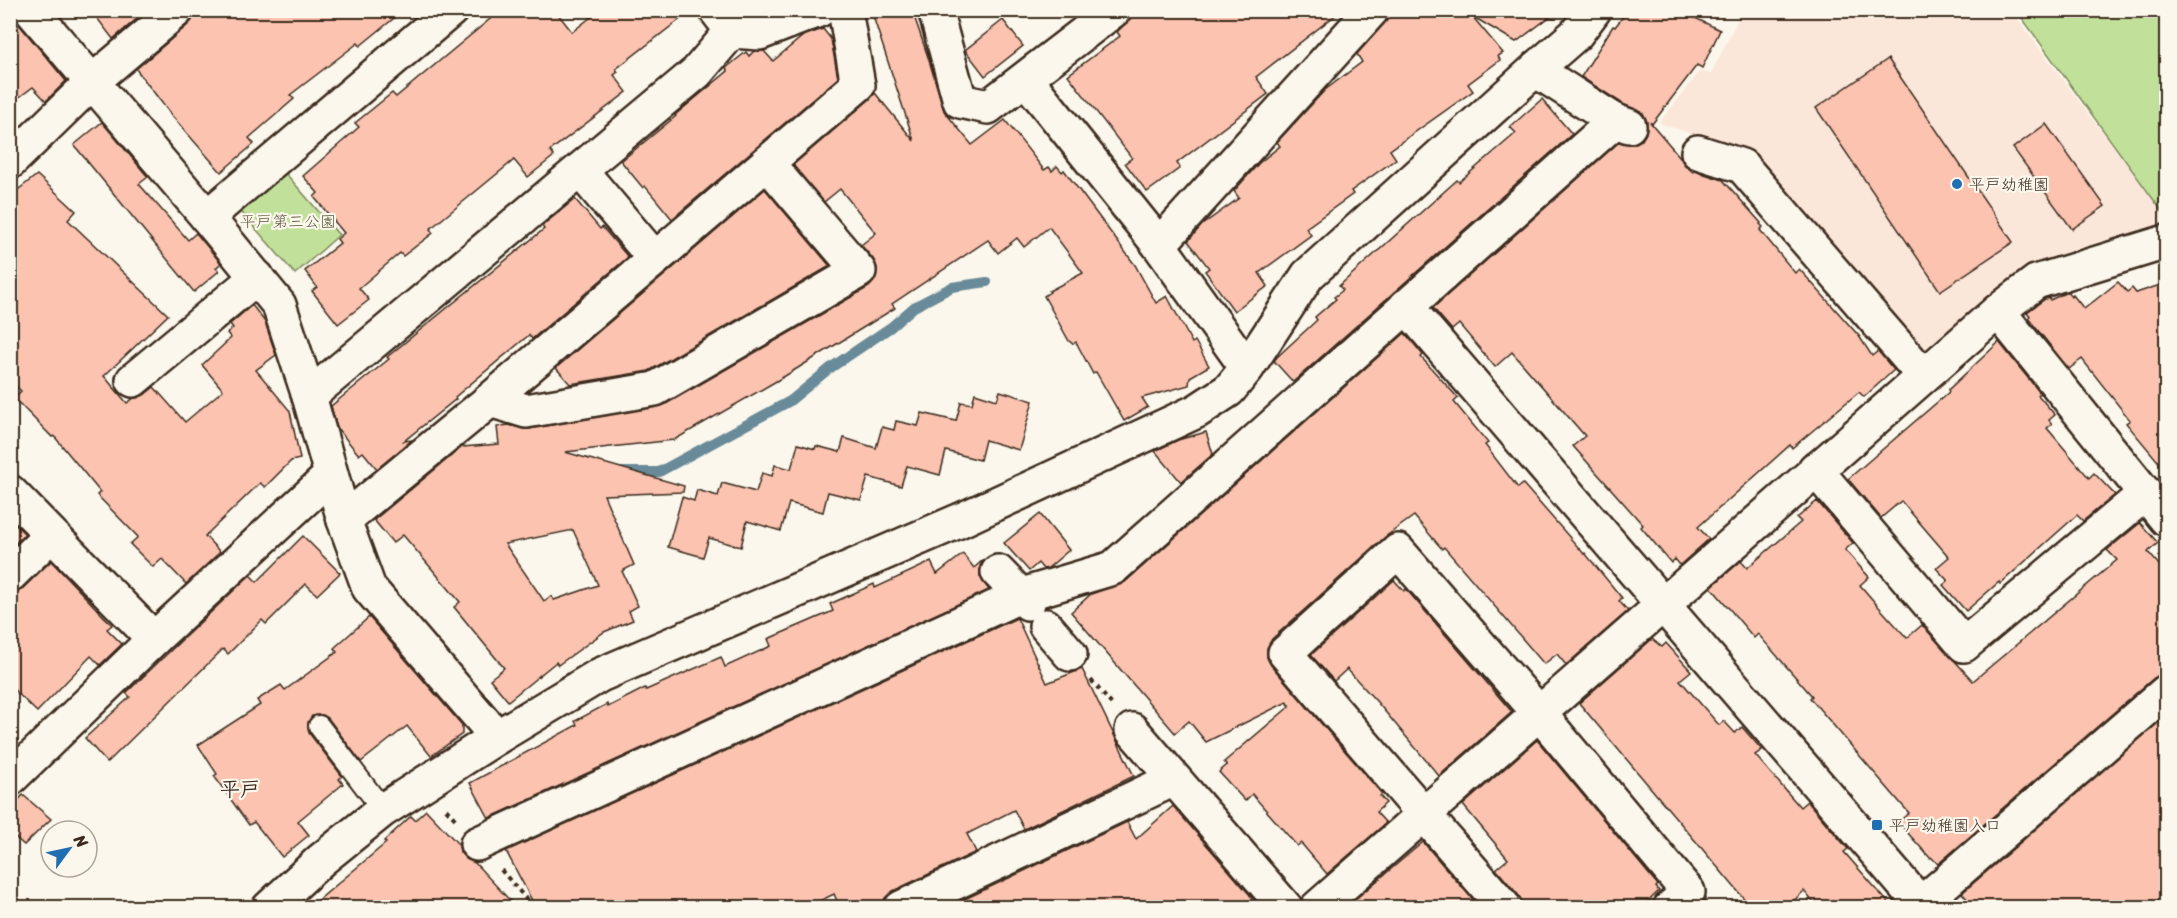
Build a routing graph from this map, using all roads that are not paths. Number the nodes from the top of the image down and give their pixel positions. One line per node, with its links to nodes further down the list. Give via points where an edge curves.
1 (32, 10): 13 (street)
2 (177, 10): 13 (street)
3 (451, 10): 18 (street)
4 (819, 10): 10 (street, via 760,33)
5 (845, 10): 16 (street, via 858,85)
6 (935, 10): 12 (street, via 960,101 988,107)
7 (1114, 10): 12 (street)
8 (1372, 10): 20 (street)
9 (1576, 18): 11 (street)
10 (724, 21): 17 (street, via 697,72)
11 (1537, 68): 23 (street, via 1622,124); 25 (street, via 1308,275)
12 (1026, 79): 20 (street)
13 (93, 81): 15 (street); 18 (street)
14 (1698, 152): 26 (street, via 1742,166)
15 (10, 162)
16 (767, 163): 21 (street); 29 (street, via 859,271 655,389 526,411)
17 (580, 170): 21 (street); 28 (street)
18 (207, 216): 22 (street)
19 (2166, 242): 24 (street, via 2036,282)
20 (1159, 245): 25 (street)
21 (655, 259): 29 (street)
22 (256, 277): 27 (street); 28 (street, via 279,305)
23 (1406, 306): 39 (street); 40 (street, via 1113,568)
24 (1998, 311): 26 (street); 33 (street)
25 (1247, 368): 47 (street, via 1230,390 1197,411 961,520 600,675)
26 (1923, 375): 30 (street)
27 (133, 380)
28 (309, 396): 31 (street)
29 (490, 400): 35 (street)
30 (1815, 469): 33 (street, via 1964,645); 39 (street)
31 (331, 475): 35 (street); 41 (street)
32 (10, 492): 36 (street)
33 (2146, 494): 34 (street)
34 (2166, 519)
35 (344, 520): 47 (street, via 369,588)
36 (51, 535): 38 (street); 41 (street)
37 (998, 572): 40 (street)
38 (10, 575)
39 (1661, 604): 44 (street); 53 (street)
40 (1032, 608): 42 (street); 52 (street)
41 (154, 639): 48 (street)
42 (1077, 664)
43 (2166, 692): 53 (street)
44 (1539, 713): 51 (street); 51 (street, via 1398,551 1285,653); 59 (street, via 1688,891)
45 (1122, 718): 49 (street)
46 (319, 726): 50 (lane)
47 (497, 737): 50 (street)
48 (10, 779)
49 (1174, 779): 55 (street); 56 (street)
50 (383, 810): 54 (street)
51 (1423, 814): 57 (street); 58 (street)
52 (484, 851)
53 (1920, 906)
54 (269, 908)
55 (901, 908)
56 (1286, 908)
57 (1317, 908)
58 (1505, 908)
59 (1670, 908)

